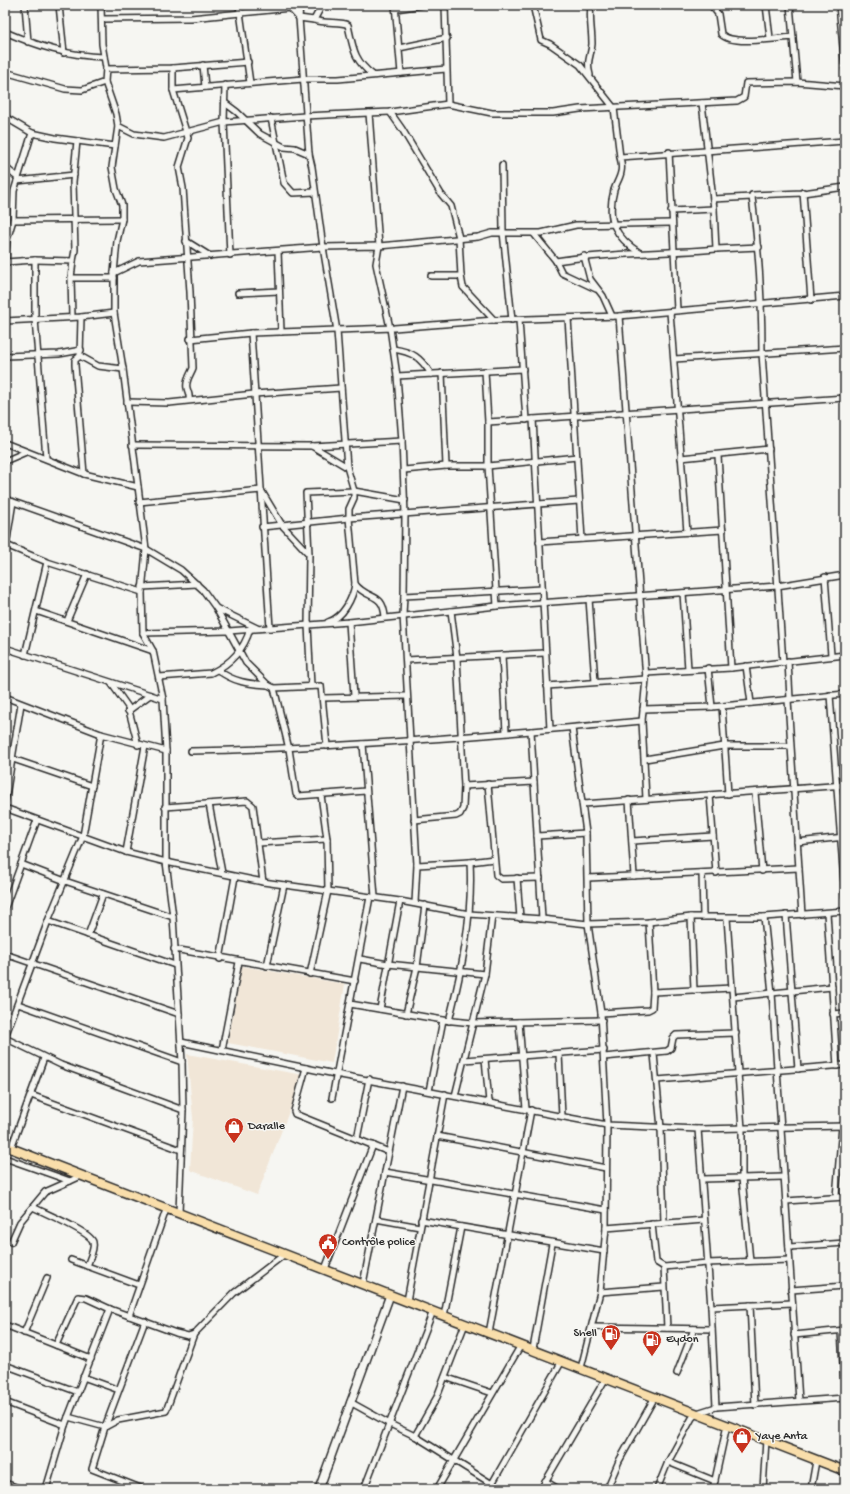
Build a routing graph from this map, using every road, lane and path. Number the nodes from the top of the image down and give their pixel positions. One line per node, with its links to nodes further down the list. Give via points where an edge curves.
1 (25, 5): 25 (street)
2 (59, 5): 27 (street)
3 (101, 5): 18 (street)
4 (239, 5): 16 (street)
5 (300, 5): 17 (street)
6 (322, 5): 19 (street)
7 (422, 5): 15 (street)
8 (445, 5): 23 (street)
9 (533, 5): 38 (street, via 541,40 568,55)
10 (591, 5): 38 (street, via 589,22 592,43 587,64)
11 (711, 5): 24 (street, via 718,14 724,38 744,41)
12 (766, 5): 24 (street)
13 (790, 5): 22 (street)
14 (839, 5): 20 (street)
15 (396, 7): 26 (street)
16 (239, 12): 17 (street, via 290,8); 18 (street, via 191,18); 29 (street)
17 (299, 18): 19 (street); 39 (street)
18 (102, 19): 28 (street)
19 (314, 20): 37 (street, via 326,24 344,23 348,26 355,56 364,69)
20 (844, 31): 34 (street)
21 (5, 32): 25 (street)
22 (793, 37): 24 (street); 41 (street)
23 (447, 38): 26 (street); 33 (street)
24 (770, 38)
25 (28, 42): 27 (street)
26 (399, 48): 36 (street)
27 (64, 53): 28 (street)
28 (104, 57): 32 (street)
29 (248, 62): 30 (street); 42 (street)
30 (203, 65): 31 (street); 45 (street)
31 (173, 68): 32 (street); 46 (street)
32 (106, 69): 40 (street)
33 (446, 69): 36 (street); 49 (street)
34 (845, 69)
35 (5, 72): 40 (street, via 65,89 82,90)
36 (400, 72): 37 (street)
37 (373, 75): 39 (street)
38 (590, 76): 50 (street)
39 (303, 79): 42 (street); 53 (street)
40 (105, 82): 58 (street)
41 (797, 82): 44 (street); 48 (street, via 746,83 744,97 741,100)
42 (250, 83): 43 (street)
43 (225, 85): 45 (street); 47 (street)
44 (845, 86)
45 (205, 87): 46 (street)
46 (172, 90): 60 (street)
47 (225, 103): 56 (street); 57 (street)
48 (702, 103): 50 (street); 66 (street)
49 (448, 104): 50 (street, via 492,112 553,113); 51 (street)
50 (614, 108): 68 (street)
51 (390, 112): 52 (street); 87 (street, via 451,206)
52 (369, 113): 53 (street); 90 (street)
53 (305, 116): 55 (street); 67 (street)
54 (5, 117): 59 (street)
55 (271, 118): 56 (street); 63 (street)
56 (245, 120): 57 (street); 63 (street, via 260,134)
57 (224, 122): 60 (street); 97 (street)
58 (118, 126): 60 (street, via 145,137 164,138); 64 (street)
59 (32, 133): 61 (street); 72 (street)
60 (185, 134): 89 (street, via 187,141 179,167 183,188)
61 (77, 141): 64 (street); 71 (street)
62 (845, 141): 66 (street)
63 (276, 143): 67 (street); 74 (street, via 284,183 293,193)
64 (116, 146): 81 (street, via 112,167 122,206)
65 (669, 152): 66 (street); 68 (street); 79 (street)
66 (707, 152): 77 (street)
67 (308, 154): 74 (street)
68 (620, 157): 83 (street, via 621,173 614,190)
69 (502, 165): 85 (street)
70 (5, 167): 72 (street)
71 (74, 175): 72 (street); 80 (street)
72 (17, 179): 82 (street)
73 (845, 187): 75 (street)
74 (315, 192): 91 (street)
75 (803, 192): 76 (street); 113 (street)
76 (752, 197): 77 (street); 92 (street)
77 (713, 199): 78 (street)
78 (714, 209): 79 (street); 93 (street)
79 (670, 211): 84 (street)
80 (74, 219): 81 (street); 82 (street); 102 (street)
81 (122, 219): 105 (street)
82 (13, 220): 88 (street)
83 (613, 223): 84 (street); 86 (street, via 576,225); 96 (street, via 617,235 623,242)
84 (671, 223): 95 (street)
85 (503, 232): 86 (street); 87 (street); 126 (street)
86 (534, 234): 103 (street)
87 (459, 238): 90 (street); 107 (street)
88 (6, 240): 104 (street)
89 (186, 241): 99 (street); 100 (street)
90 (379, 246): 91 (street); 128 (street, via 377,274)
91 (323, 247): 94 (street); 129 (street)
92 (758, 247): 93 (street); 114 (street)
93 (716, 249): 95 (street)
94 (278, 251): 97 (street); 110 (street)
95 (673, 253): 96 (street); 115 (street)
96 (640, 254): 98 (street)
97 (230, 255): 99 (street)
98 (584, 256): 103 (street); 109 (street, via 590,279)
99 (211, 257): 100 (street)
100 (187, 258): 105 (street, via 136,261); 132 (street)
101 (35, 260): 102 (street); 104 (street); 123 (street)
102 (73, 260): 108 (street)
103 (556, 260): 109 (street, via 562,273)
104 (5, 262)
105 (114, 276): 108 (street); 117 (street)
106 (430, 276): 107 (street)
107 (461, 276): 125 (street, via 463,287)
108 (71, 278): 120 (street)
109 (596, 289): 118 (street, via 603,296)
110 (280, 291): 111 (street); 130 (street)
111 (238, 292)
112 (845, 296): 113 (street)
113 (811, 300): 114 (street)
114 (762, 303): 115 (street); 136 (street)
115 (677, 310): 116 (street)
116 (670, 312): 119 (street); 140 (street)
117 (114, 313): 121 (street); 141 (street)
118 (612, 316): 119 (street); 122 (street)
119 (619, 316): 154 (street)
120 (72, 317): 121 (street); 123 (street)
121 (80, 317): 135 (street)
122 (568, 318): 127 (street); 155 (street)
123 (35, 319): 124 (street); 137 (street)
124 (5, 320)
125 (494, 320): 126 (street); 128 (street)
126 (512, 320): 127 (street)
127 (519, 320): 142 (street)
128 (390, 328): 129 (street); 134 (street)
129 (337, 331): 130 (street); 147 (street)
130 (281, 332): 131 (street)
131 (251, 333): 132 (street); 148 (street)
132 (190, 339): 150 (street, via 193,368 188,379)
133 (845, 348): 136 (street)
134 (393, 349): 145 (street, via 412,353); 146 (street)
135 (81, 350): 137 (street); 139 (street)
136 (762, 353): 140 (street); 152 (street)
137 (38, 354): 138 (street); 169 (street)
138 (5, 356)
139 (80, 356): 141 (street, via 98,366); 177 (street, via 75,360 75,365)
140 (674, 359): 153 (street)
141 (123, 369): 151 (street)
142 (523, 369): 143 (street); 157 (street)
143 (485, 371): 144 (street); 158 (street)
144 (442, 373): 145 (street); 173 (street)
145 (431, 374): 146 (street)
146 (397, 376): 159 (street)
147 (340, 388): 148 (street); 161 (street)
148 (254, 394): 150 (street); 162 (street)
149 (845, 398): 152 (street)
150 (189, 400): 151 (street, via 169,403)
151 (127, 402): 163 (street)
152 (766, 403): 153 (street); 165 (street)
153 (678, 409): 154 (street); 170 (street)
154 (627, 412): 155 (street); 195 (street)
155 (575, 416): 156 (street); 168 (street)
156 (533, 419): 157 (street); 171 (street)
157 (526, 420): 158 (street)
158 (488, 422): 174 (street)
159 (402, 441): 161 (street); 176 (street)
160 (5, 443): 166 (street)
161 (345, 443): 164 (street); 175 (street)
162 (257, 444): 163 (street); 164 (street); 179 (street)
163 (132, 445): 178 (street)
164 (312, 446): 175 (street)
165 (768, 449): 167 (street); 208 (street)
166 (26, 452): 169 (street); 172 (street)
167 (718, 456): 170 (street); 193 (street)
168 (577, 457): 171 (street); 183 (street)
169 (46, 458): 177 (street)
170 (681, 458): 194 (street)
171 (535, 460): 174 (street); 186 (street)
172 (5, 461)
173 (446, 466): 174 (street); 176 (street)
174 (488, 466): 187 (street)
175 (347, 467): 180 (street)
176 (404, 470): 182 (street)
177 (84, 474): 178 (street)
178 (138, 488): 185 (street)
179 (261, 490): 185 (street); 191 (street); 192 (street)
180 (354, 491): 182 (street); 189 (street); 190 (street, via 306,493)
181 (5, 499): 184 (street)
182 (405, 500): 188 (street)
183 (580, 501): 186 (street); 196 (street)
184 (13, 502): 198 (street); 199 (street)
185 (139, 502): 199 (street)
186 (537, 505): 187 (street); 197 (street)
187 (491, 507): 188 (street); 212 (street)
188 (405, 514): 189 (street); 215 (street)
189 (349, 518): 190 (street); 207 (street)
190 (308, 523): 191 (street); 201 (street)
191 (282, 525): 192 (street); 201 (street)
192 (262, 527): 229 (street)
193 (723, 530): 194 (street); 211 (street)
194 (687, 532): 195 (street)
195 (636, 535): 196 (street); 214 (street)
196 (582, 539): 197 (street)
197 (540, 542): 209 (street)
198 (6, 545): 200 (street); 202 (street)
199 (146, 549): 206 (street, via 181,570); 210 (street)
200 (5, 552)
201 (309, 554): 227 (street)
202 (47, 562): 203 (street); 220 (street)
203 (87, 574): 210 (street); 224 (street)
204 (845, 575): 205 (street)
205 (825, 577): 208 (street); 240 (street)
206 (197, 584): 210 (street); 219 (street)
207 (355, 584): 223 (street, via 359,590 381,601); 226 (street, via 346,606 332,621)
208 (777, 586): 211 (street); 243 (street)
209 (542, 589): 212 (street); 217 (street)
210 (142, 590): 232 (street)
211 (725, 590): 213 (street); 246 (street)
212 (497, 591): 215 (street); 218 (street)
213 (683, 593): 214 (street); 247 (street)
214 (640, 595): 216 (street); 249 (street)
215 (404, 596): 222 (street)
216 (589, 599): 217 (street); 252 (street)
217 (543, 603): 218 (street); 236 (street)
218 (497, 606): 221 (street)
219 (216, 608): 228 (street, via 246,624); 231 (street)
220 (36, 611): 224 (street); 239 (street)
221 (451, 611): 222 (street); 241 (street)
222 (403, 615): 223 (street); 242 (street)
223 (385, 617): 225 (street)
224 (67, 621): 234 (street)
225 (349, 622): 226 (street); 260 (street)
226 (325, 623): 227 (street)
227 (308, 625): 229 (street); 254 (street)
228 (260, 628): 229 (street); 230 (street)
229 (270, 628)
230 (250, 629): 231 (street); 235 (street)
231 (229, 631): 232 (street); 235 (street)
232 (143, 633): 234 (street)
233 (5, 648): 239 (street)
234 (153, 651): 250 (street)
235 (239, 652): 248 (street); 253 (street)
236 (545, 653): 237 (street); 255 (street)
237 (502, 655): 241 (street); 276 (street)
238 (845, 655): 240 (street)
239 (25, 656): 251 (street)
240 (831, 656): 243 (street)
241 (456, 658): 242 (street); 278 (street)
242 (406, 660): 261 (street)
243 (785, 662): 244 (street); 265 (street)
244 (746, 666): 246 (street); 266 (street)
245 (708, 668): 246 (street); 247 (street); 268 (street)
246 (731, 668)
247 (688, 669): 249 (street)
248 (218, 670): 250 (street, via 211,673); 253 (street, via 239,681)
249 (646, 676): 252 (street); 270 (street)
250 (159, 677): 264 (street)
251 (111, 682): 259 (street); 271 (street, via 124,699)
252 (595, 682): 255 (street)
253 (268, 685): 256 (street)
254 (311, 686): 256 (street); 263 (street, via 321,686)
255 (547, 686): 274 (street)
256 (274, 688): 286 (street)
257 (830, 694): 258 (street); 265 (street); 293 (street)
258 (845, 694)
259 (150, 695): 264 (street); 271 (street)
260 (354, 696): 261 (street); 263 (street)
261 (407, 696): 279 (street)
262 (5, 697): 267 (street)
263 (323, 698): 283 (street)
264 (163, 699): 287 (street)
265 (789, 700): 266 (street); 285 (street)
266 (751, 703): 269 (street)
267 (21, 704): 277 (street); 289 (street)
268 (712, 706): 269 (street); 270 (street)
269 (722, 706): 284 (street)
270 (643, 709): 272 (street)
271 (128, 711): 281 (street)
272 (642, 721): 273 (street); 290 (street)
273 (572, 728): 274 (street); 307 (street)
274 (550, 729): 275 (street)
275 (531, 731): 276 (street); 291 (street)
276 (506, 732): 278 (street)
277 (101, 734): 281 (street); 295 (street)
278 (461, 736): 279 (street); 296 (street)
279 (409, 740): 280 (street); 311 (street)
280 (363, 744): 283 (street); 298 (street)
281 (138, 745): 282 (street)
282 (145, 746): 287 (street); 321 (street)
283 (327, 746): 286 (street)
284 (724, 746): 285 (street); 290 (street); 300 (street)
285 (790, 746): 297 (street)
286 (289, 749): 288 (street); 301 (street, via 296,794)
287 (166, 751): 308 (street)
288 (191, 751)
289 (13, 759): 295 (street); 305 (street)
290 (645, 759): 303 (street)
291 (534, 782): 292 (street); 314 (street)
292 (488, 784): 296 (street); 322 (street)
293 (836, 785): 294 (street); 297 (street); 316 (street)
294 (845, 785)
295 (92, 786): 313 (street)
296 (464, 786): 311 (street, via 463,808 460,814)
297 (793, 790): 299 (street); 319 (street)
298 (366, 792): 301 (street); 343 (street)
299 (754, 793): 300 (street); 328 (street)
300 (728, 794): 302 (street)
301 (321, 795): 317 (street)
302 (710, 795): 303 (street); 315 (street)
303 (646, 799): 304 (street)
304 (628, 800): 307 (street); 318 (street)
305 (5, 802)
306 (210, 804): 308 (street); 320 (street, via 247,801 251,803); 329 (street)
307 (583, 804): 312 (street)
308 (165, 807): 323 (street)
309 (5, 808): 310 (street)
310 (37, 820): 313 (street); 325 (street)
311 (414, 820): 326 (street)
312 (586, 833): 314 (street); 336 (street)
313 (83, 836): 321 (street); 337 (street)
314 (537, 836): 335 (street)
315 (713, 836): 318 (street); 331 (street)
316 (843, 837): 319 (street); 342 (street)
317 (327, 839): 320 (street); 340 (street)
318 (632, 841): 332 (street)
319 (797, 842): 327 (street)
320 (258, 843): 338 (street)
321 (126, 852): 323 (street)
322 (494, 859): 324 (street); 334 (street, via 497,877)
323 (166, 862): 329 (street); 354 (street)
324 (470, 862): 326 (street); 350 (street)
325 (21, 864): 337 (street); 347 (street)
326 (417, 865): 345 (street)
327 (799, 868): 328 (street); 352 (street)
328 (762, 871): 331 (street)
329 (222, 873): 333 (street)
330 (702, 873): 331 (street); 332 (street); 356 (street)
331 (716, 873)
332 (634, 876): 336 (street)
333 (235, 877): 338 (street); 367 (street)
334 (517, 878): 335 (street); 358 (street)
335 (540, 878): 360 (street)
336 (588, 878): 363 (street)
337 (65, 881): 341 (street); 361 (street)
338 (263, 882): 339 (street)
339 (284, 885): 340 (street); 373 (street)
340 (328, 891): 343 (street); 376 (street)
341 (103, 894): 354 (street); 364 (street)
342 (845, 896)
343 (372, 897): 344 (street); 368 (street)
344 (400, 900): 345 (street); 371 (street)
345 (415, 903): 346 (street)
346 (425, 904): 350 (street); 374 (street)
347 (5, 907)
348 (845, 911): 349 (street)
349 (827, 913): 352 (street); 379 (street)
350 (469, 914): 353 (street); 375 (street)
351 (786, 915): 352 (street); 357 (street); 382 (street)
352 (802, 915)
353 (492, 916): 358 (street); 377 (street)
354 (173, 917): 365 (street)
355 (691, 917): 356 (street); 362 (street); 381 (street)
356 (704, 917): 359 (street)
357 (764, 917): 359 (street); 384 (street)
358 (520, 918): 360 (street)
359 (727, 918): 380 (street)
360 (542, 919): 363 (street)
361 (48, 921): 364 (street); 370 (street)
362 (649, 922): 363 (street); 383 (street)
363 (588, 924): 389 (street)
364 (88, 935): 372 (street)
365 (174, 950): 367 (street); 372 (street)
366 (5, 954): 370 (street)
367 (220, 959): 369 (street)
368 (360, 959): 371 (street); 378 (street)
369 (239, 962): 373 (street); 402 (street)
370 (32, 964): 386 (street); 391 (street)
371 (388, 964): 374 (street); 388 (street)
372 (175, 965): 391 (street)
373 (267, 966): 376 (street)
374 (417, 967): 375 (street); 392 (street)
375 (461, 970): 377 (street); 396 (street)
376 (310, 974): 378 (street)
377 (485, 974): 398 (street)
378 (355, 981): 387 (street)
379 (832, 987): 382 (street); 393 (street)
380 (732, 988): 381 (street); 385 (street)
381 (694, 990): 383 (street)
382 (791, 991): 384 (street); 415 (street)
383 (653, 992): 389 (street, via 653,1004 648,1010)
384 (772, 993): 385 (street); 416 (street)
385 (733, 996): 399 (street)
386 (18, 1004): 400 (street); 411 (street)
387 (350, 1004): 388 (street); 417 (street)
388 (380, 1009): 392 (street)
389 (601, 1013): 395 (street)
390 (845, 1013): 393 (street)
391 (179, 1014): 401 (street)
392 (406, 1014): 394 (street)
393 (833, 1014): 413 (street)
394 (443, 1020): 396 (street); 422 (street)
395 (602, 1020): 397 (street); 403 (street)
396 (449, 1021): 398 (street)
397 (519, 1022): 398 (street); 406 (street)
398 (473, 1023): 410 (street)
399 (736, 1032): 405 (street, via 676,1035 670,1050); 418 (street)
400 (5, 1037): 408 (street)
401 (181, 1042): 402 (street); 411 (street)
402 (222, 1050): 414 (street)
403 (604, 1050): 404 (street); 407 (street)
404 (559, 1054): 406 (street); 430 (street)
405 (654, 1054): 407 (street); 420 (street)
406 (522, 1056): 409 (street); 429 (street)
407 (604, 1057): 431 (street)
408 (44, 1058): 423 (street); 428 (street)
409 (485, 1058): 410 (street); 427 (street)
410 (464, 1060): 425 (street)
411 (182, 1062): 428 (street)
412 (845, 1065): 413 (street)
413 (837, 1066): 415 (street)
414 (306, 1068): 417 (street); 438 (street, via 295,1114)
415 (798, 1069): 416 (street)
416 (777, 1071): 418 (street); 433 (street)
417 (337, 1074): 419 (street); 426 (street)
418 (738, 1074): 420 (street); 436 (street)
419 (369, 1079): 421 (street); 438 (street)
420 (657, 1080): 434 (street)
421 (402, 1086): 422 (street); 442 (street)
422 (430, 1091): 424 (street)
423 (30, 1094): 440 (street); 441 (street)
424 (444, 1094): 425 (street); 437 (street)
425 (455, 1096): 427 (street)
426 (332, 1098)
427 (489, 1102): 429 (street)
428 (183, 1110): 441 (street)
429 (529, 1110): 430 (street); 443 (street)
430 (562, 1116): 431 (street)
431 (607, 1125): 434 (street); 445 (street)
432 (844, 1126): 433 (street); 454 (street)
433 (781, 1127): 436 (street); 448 (street)
434 (661, 1128): 435 (street); 464 (street)
435 (698, 1130): 436 (street); 451 (street)
436 (742, 1130): 449 (street)
437 (437, 1136): 443 (street); 450 (street)
438 (357, 1139): 439 (street)
439 (373, 1145): 442 (street); 482 (street)
440 (8, 1147): 447 (highway)
441 (181, 1150): 460 (street)
442 (389, 1152): 446 (street)
443 (524, 1152): 445 (street); 453 (street)
444 (5, 1158): 452 (street)
445 (606, 1168): 459 (street)
446 (385, 1172): 450 (street); 461 (street)
447 (81, 1176): 452 (street); 458 (highway)
448 (784, 1176): 449 (street); 456 (street)
449 (742, 1178): 451 (street); 478 (street)
450 (429, 1179): 453 (street); 462 (street)
451 (702, 1179): 463 (street)
452 (70, 1181): 457 (street, via 47,1190)
453 (516, 1194): 459 (street); 469 (street)
454 (836, 1197): 455 (street); 456 (street)
455 (845, 1197)
456 (786, 1201): 473 (street)
457 (33, 1207): 470 (street, via 20,1222); 480 (street, via 78,1229 92,1239 94,1244)
458 (167, 1207): 460 (highway); 485 (street)
459 (606, 1210): 468 (street)
460 (179, 1212): 475 (highway)
461 (376, 1219): 466 (street); 484 (street)
462 (421, 1220): 466 (street); 467 (street)
463 (704, 1220): 464 (street); 479 (street)
464 (664, 1223): 465 (street)
465 (652, 1224): 468 (street); 481 (street, via 654,1257 656,1262)
466 (420, 1227): 491 (street)
467 (461, 1227): 469 (street); 498 (street)
468 (606, 1228): 474 (street)
469 (508, 1236): 472 (street); 508 (street)
470 (11, 1242)
471 (845, 1242): 473 (street)
472 (552, 1244): 474 (street); 513 (street)
473 (788, 1247): 477 (street)
474 (604, 1252): 489 (street)
475 (286, 1254): 482 (highway); 509 (street, via 234,1294)
476 (71, 1260): 480 (street)
477 (790, 1260): 478 (street); 488 (street)
478 (750, 1261): 479 (street)
479 (707, 1263): 481 (street); 494 (street)
480 (87, 1266): 485 (street)
481 (664, 1267): 487 (street)
482 (325, 1269): 484 (highway)
483 (47, 1278): 507 (street)
484 (364, 1284): 490 (highway)
485 (139, 1285): 497 (street)
486 (845, 1286): 488 (street)
487 (664, 1287): 489 (street); 503 (street)
488 (792, 1290): 492 (street)
489 (600, 1292): 502 (street)
490 (390, 1294): 491 (highway); 528 (main road)
491 (406, 1301): 496 (highway)
492 (792, 1303): 493 (street); 510 (street)
493 (750, 1305): 494 (street); 530 (street)
494 (711, 1307): 505 (street)
495 (110, 1309): 497 (street); 511 (street, via 86,1298 78,1298); 514 (street)
496 (433, 1311): 498 (highway); 534 (street)
497 (129, 1316): 499 (street)
498 (444, 1316): 500 (highway)
499 (145, 1321): 509 (street, via 188,1336); 522 (street)
500 (465, 1324): 508 (highway); 520 (street)
501 (5, 1325): 507 (street)
502 (592, 1327): 503 (street); 517 (street)
503 (666, 1328): 504 (street)
504 (694, 1329): 505 (street); 518 (street)
505 (712, 1329): 531 (street)
506 (843, 1330): 510 (street); 526 (street)
507 (24, 1332): 511 (street)
508 (489, 1333): 512 (highway)
509 (194, 1334): 537 (street, via 166,1411 118,1420)
510 (794, 1335): 529 (street)
511 (56, 1345): 514 (street)
512 (520, 1345): 513 (highway); 524 (street)
513 (532, 1349): 515 (highway)
514 (91, 1359): 519 (street)
515 (562, 1361): 517 (highway); 547 (street)
516 (5, 1365): 523 (street)
517 (581, 1368): 521 (highway)
518 (677, 1373)
519 (84, 1377): 522 (street); 523 (street)
520 (445, 1377): 524 (street); 538 (street, via 435,1402)
521 (606, 1378): 525 (highway); 544 (street)
522 (119, 1390): 537 (street)
523 (78, 1392): 533 (street)
524 (492, 1393): 541 (street)
525 (655, 1397): 532 (highway); 557 (street, via 619,1461)
526 (845, 1398): 529 (street)
527 (5, 1402): 536 (street)
528 (350, 1402): 534 (street); 551 (main road)
529 (799, 1402): 530 (street)
530 (755, 1405): 531 (street)
531 (716, 1407): 532 (street)
532 (697, 1413): 535 (highway); 542 (street)
533 (68, 1417): 536 (street); 537 (street)
534 (388, 1424): 538 (street); 552 (street)
535 (727, 1424): 539 (highway); 545 (street)
536 (66, 1425): 549 (street)
537 (105, 1427): 550 (street, via 92,1469)
538 (415, 1436): 541 (street)
539 (766, 1440): 540 (highway); 560 (street)
540 (816, 1461): 543 (highway); 561 (street)
541 (454, 1462): 547 (street); 553 (street)
542 (668, 1462): 545 (street); 558 (street)
543 (844, 1468)
544 (545, 1481): 555 (street); 556 (street)
545 (715, 1481): 559 (street)
546 (5, 1483): 548 (street)
547 (491, 1487): 554 (street)
548 (21, 1489)
549 (46, 1489)
550 (143, 1489)
551 (319, 1489)
552 (364, 1489)
553 (437, 1489)
554 (500, 1489)
555 (541, 1489)
556 (558, 1489)
557 (607, 1489)
558 (657, 1489)
559 (713, 1489)
560 (763, 1489)
561 (811, 1489)

